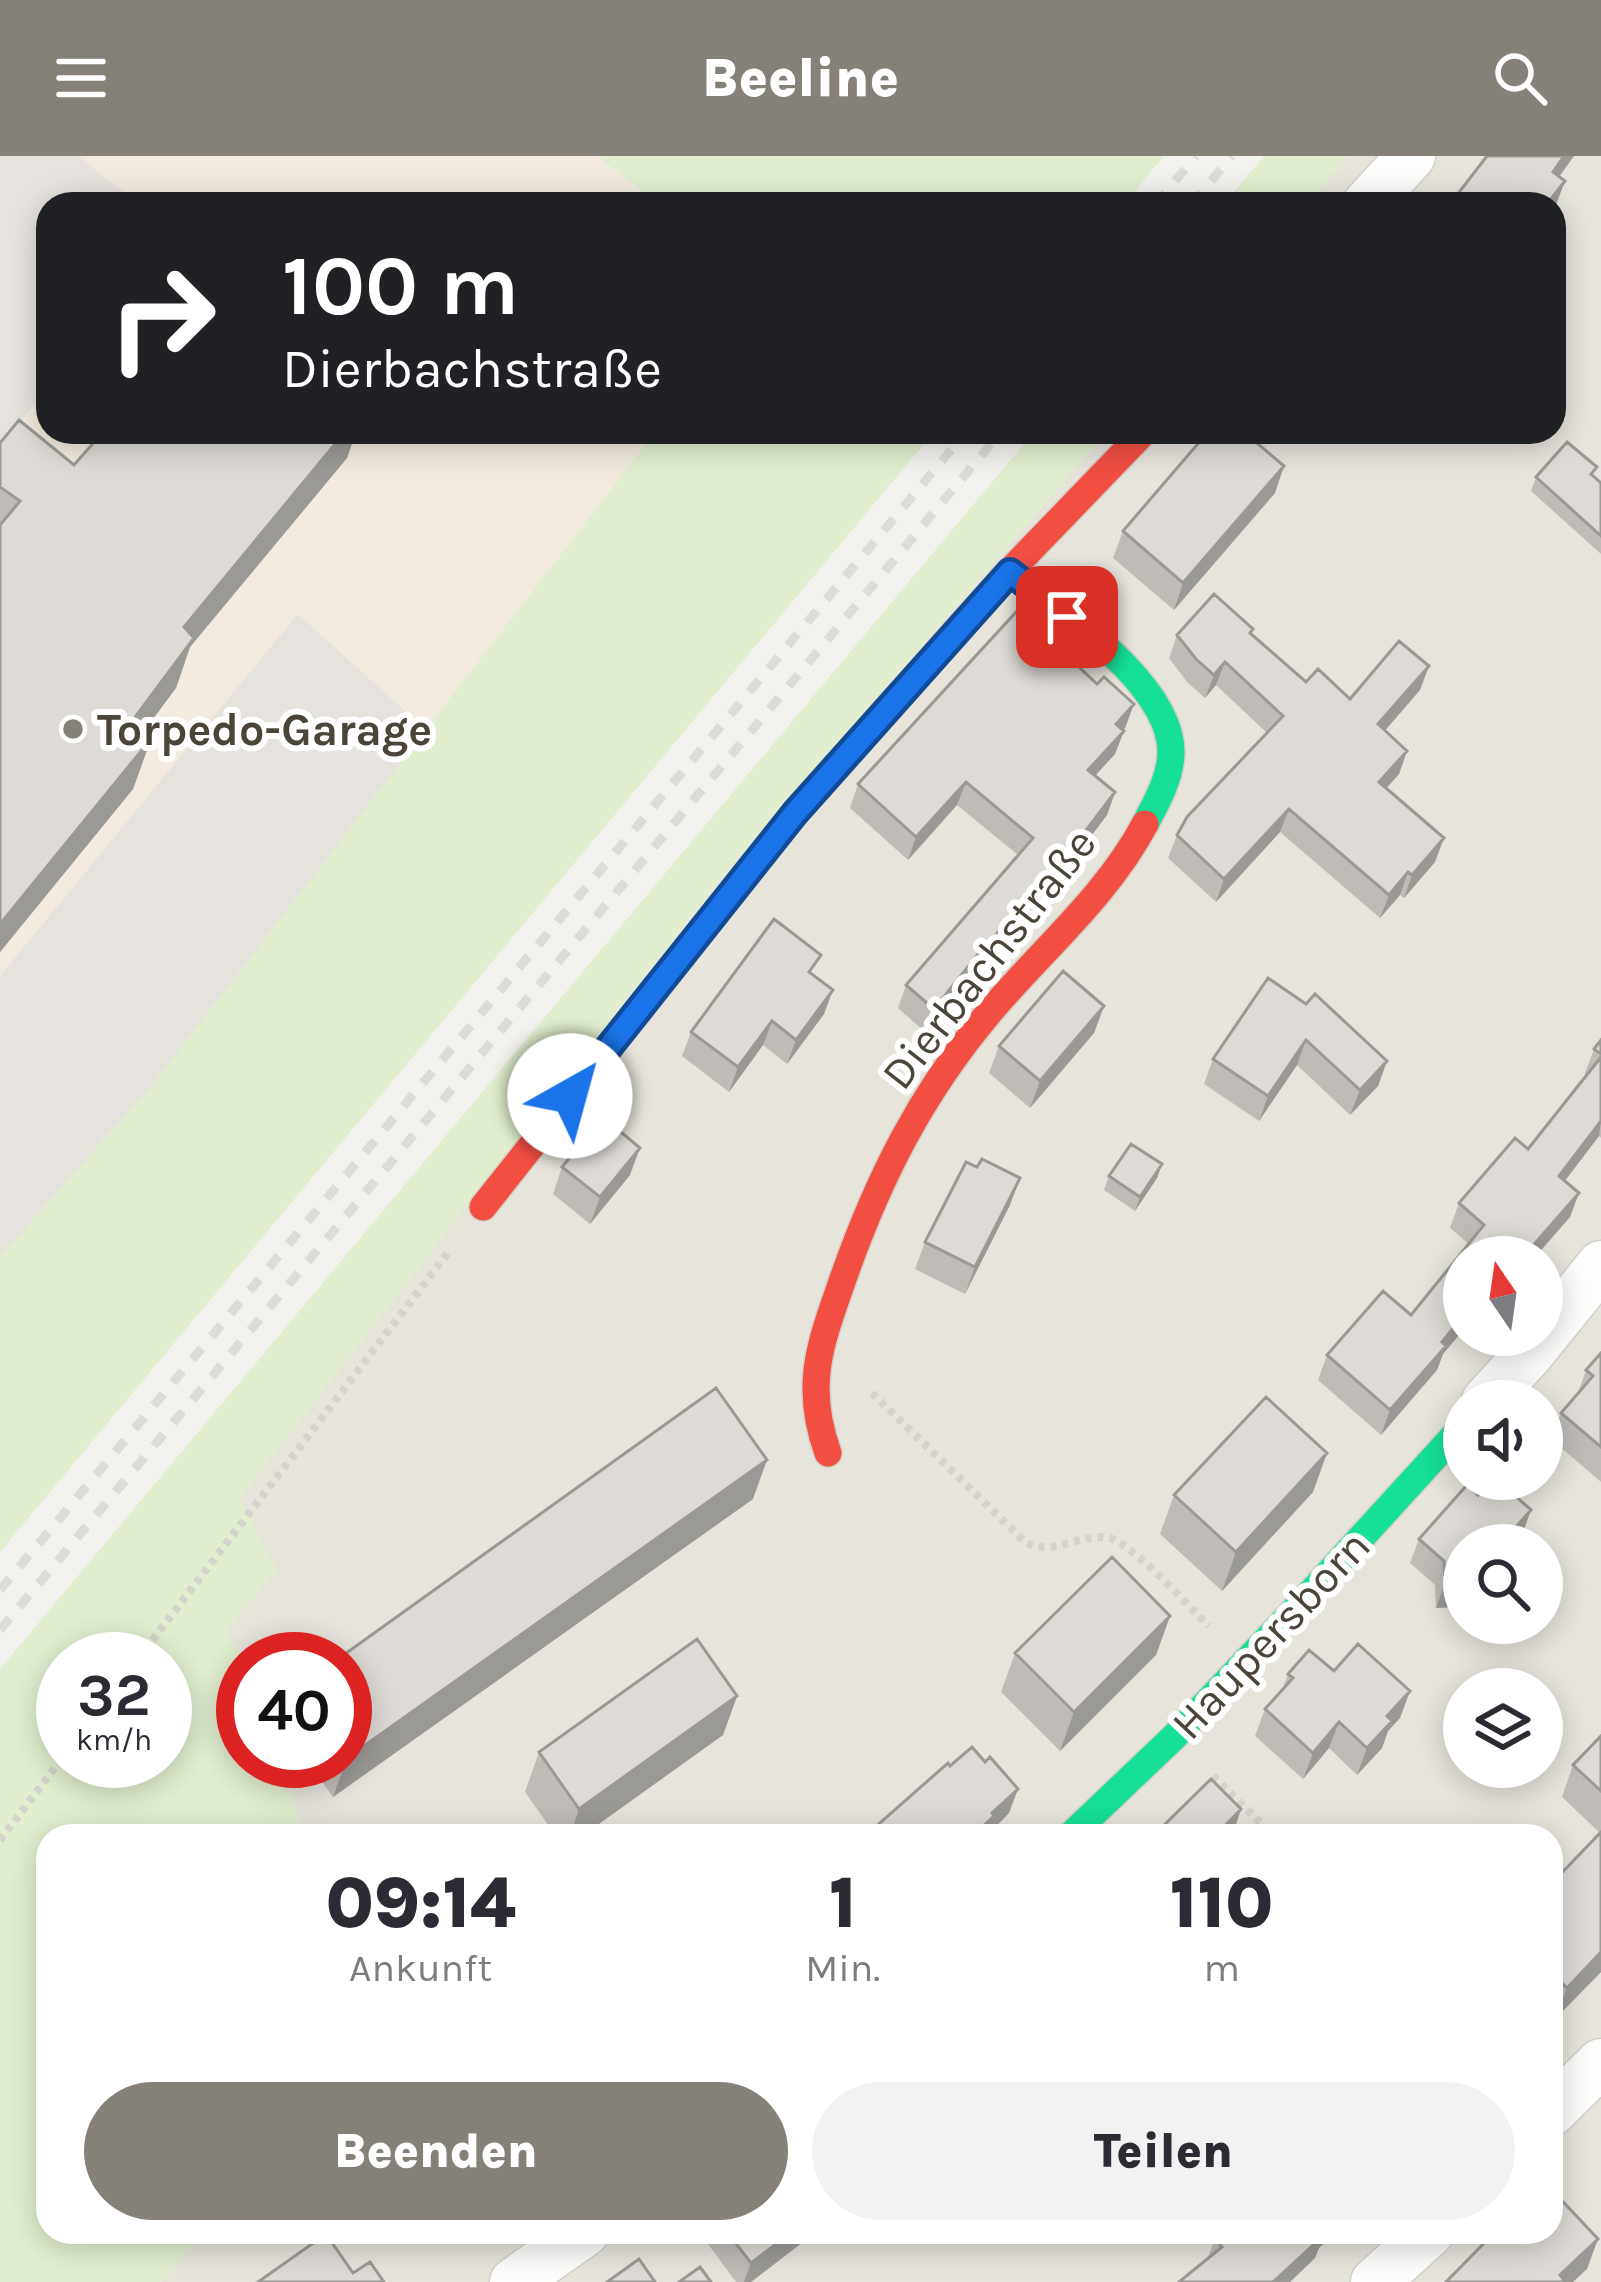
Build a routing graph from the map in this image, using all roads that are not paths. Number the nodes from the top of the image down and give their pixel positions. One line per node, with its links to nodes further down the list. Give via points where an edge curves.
1 (1411, 156): 2 (street)
2 (1378, 192)
3 (1133, 444): 4 (street)
4 (1010, 572): 5 (street, via 782,829); 9 (street, Dierbachstraße, via 1096,640 1154,700 1167,721 1166,777 1093,900 996,1004 918,1109 850,1260 815,1371 816,1426)
5 (483, 1207)
6 (1601, 1265): 7 (street)
7 (1505, 1380)
8 (1443, 1448): 10 (street, Haupersborn)
9 (828, 1453)
10 (1083, 1824)
11 (1601, 2063): 12 (street)
12 (1563, 2100)
13 (568, 2244): 15 (street)
14 (1417, 2244): 16 (street)
15 (514, 2282)
16 (1375, 2282)

